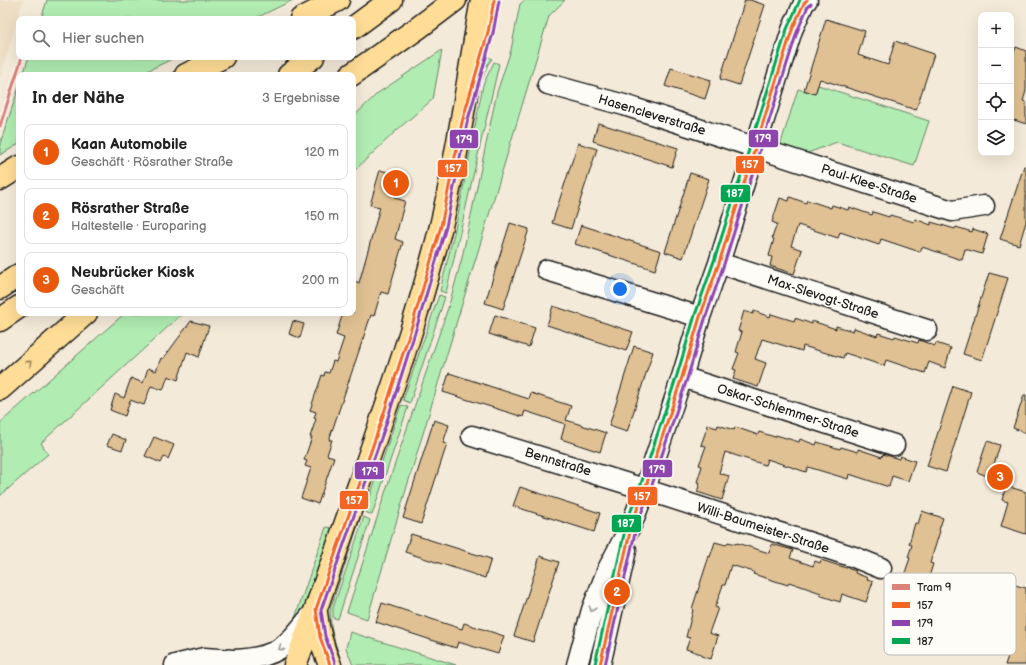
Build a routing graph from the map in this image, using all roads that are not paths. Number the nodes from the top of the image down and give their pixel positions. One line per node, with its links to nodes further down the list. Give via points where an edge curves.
1 (338, 0): 7 (main road)
2 (391, 0): 8 (main road)
3 (482, 0): 17 (main road)
4 (494, 0): 17 (main road, via 488,32)
5 (802, 1): 18 (street)
6 (448, 5): 9 (main road)
7 (307, 16)
8 (356, 26)
9 (418, 28): 14 (main road); 15 (main road)
10 (217, 60): 12 (main road)
11 (309, 60): 13 (main road)
12 (192, 72)
13 (293, 72)
14 (355, 72)
15 (356, 82)
16 (548, 84): 18 (street, Hasencleverstraße)
17 (462, 122): 38 (main road, via 440,226 413,322)
18 (756, 148): 21 (street, Paul-Klee-Straße, via 952,211); 22 (street)
19 (16, 169): 20 (main road)
20 (0, 179)
21 (984, 206)
22 (719, 263): 28 (street); 30 (street, Max-Slevogt-Straße)
23 (547, 270): 28 (street)
24 (16, 277): 25 (main road)
25 (0, 288)
26 (16, 309): 29 (main road)
27 (83, 316): 32 (main road, one-way to 27)
28 (700, 317): 31 (street)
29 (0, 320)
30 (927, 330)
31 (682, 377): 34 (street, Oskar-Schlemmer-Straße); 35 (street)
32 (0, 389)
33 (472, 436): 35 (street, Bennstraße)
34 (894, 445)
35 (644, 489): 36 (street); 37 (street, Willi-Baumeister-Straße)
36 (632, 523): 39 (street, one-way to 39, via 600,589); 41 (street)
37 (881, 568)
38 (316, 609): 40 (street, one-way to 40, via 292,640 269,655); 43 (main road); 44 (main road, via 322,648)
39 (579, 659): 41 (street)
40 (242, 663): 42 (street, via 204,658)
41 (607, 663)
42 (179, 665)
43 (295, 665)
44 (330, 665)

